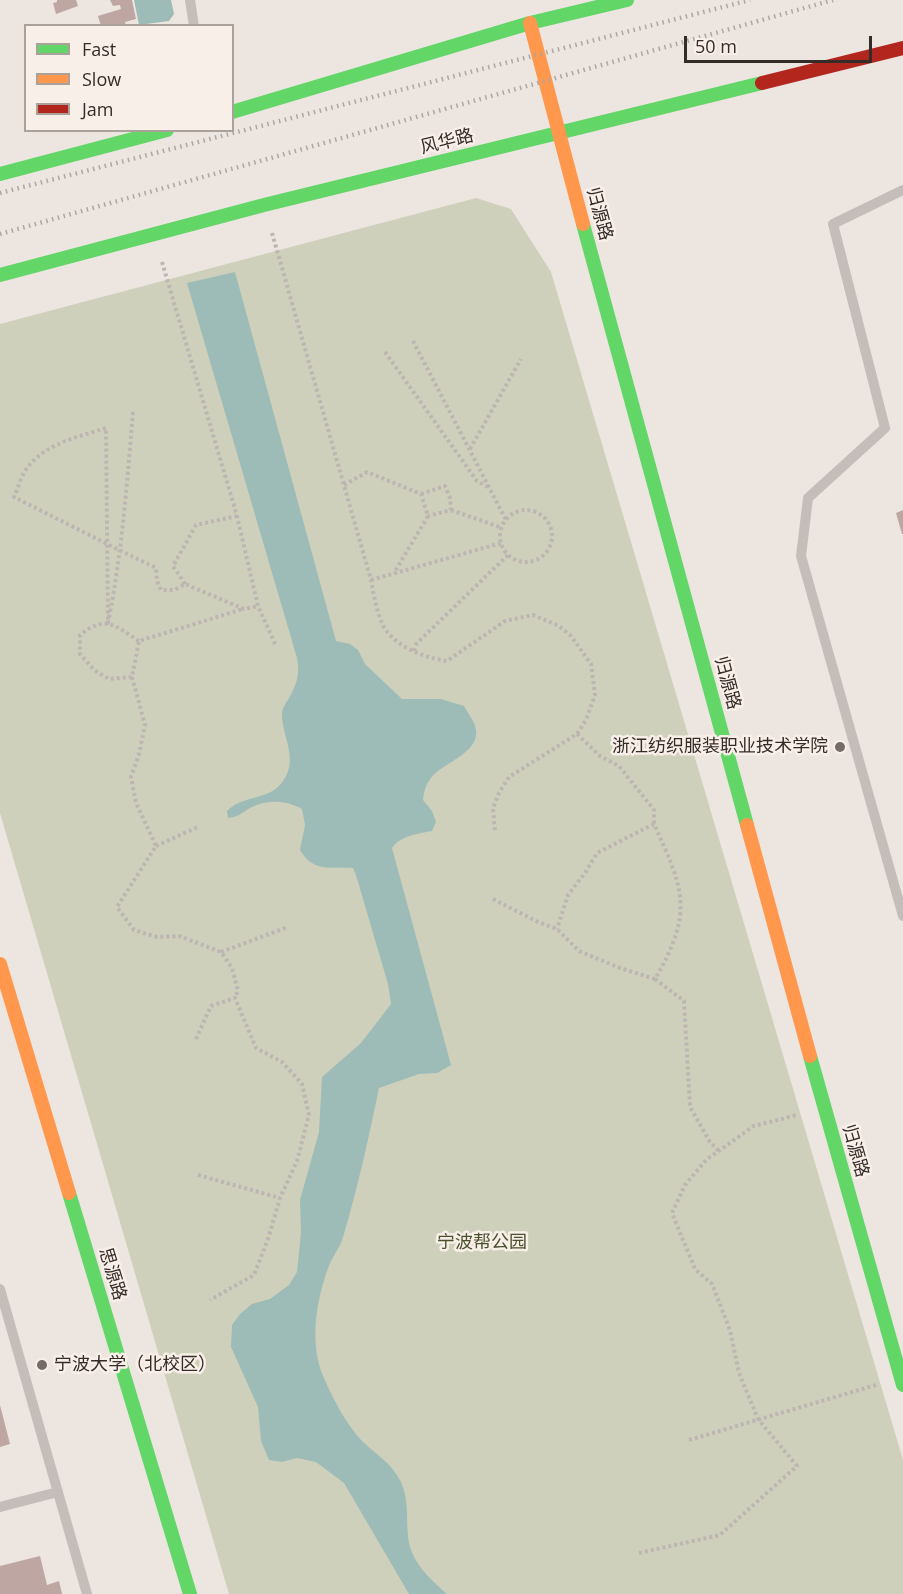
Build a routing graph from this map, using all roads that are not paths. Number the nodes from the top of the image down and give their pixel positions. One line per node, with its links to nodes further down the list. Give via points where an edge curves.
1 (190, 0): 4 (lane)
2 (627, 0): 3 (street)
3 (530, 23): 6 (street); 8 (street, 归源路)
4 (194, 24)
5 (903, 48): 8 (street, 风华路)
6 (234, 111)
7 (159, 132): 9 (street)
8 (558, 133): 11 (street, 风华路); 15 (street, 归源路)
9 (0, 174)
10 (903, 190): 12 (lane, via 833,224 885,428 808,498 801,556)
11 (0, 274)
12 (903, 916)
13 (0, 964): 19 (street, 思源路)
14 (0, 1288): 16 (lane)
15 (902, 1382)
16 (58, 1492): 17 (lane); 18 (lane)
17 (0, 1507)
18 (87, 1594)
19 (190, 1594)

